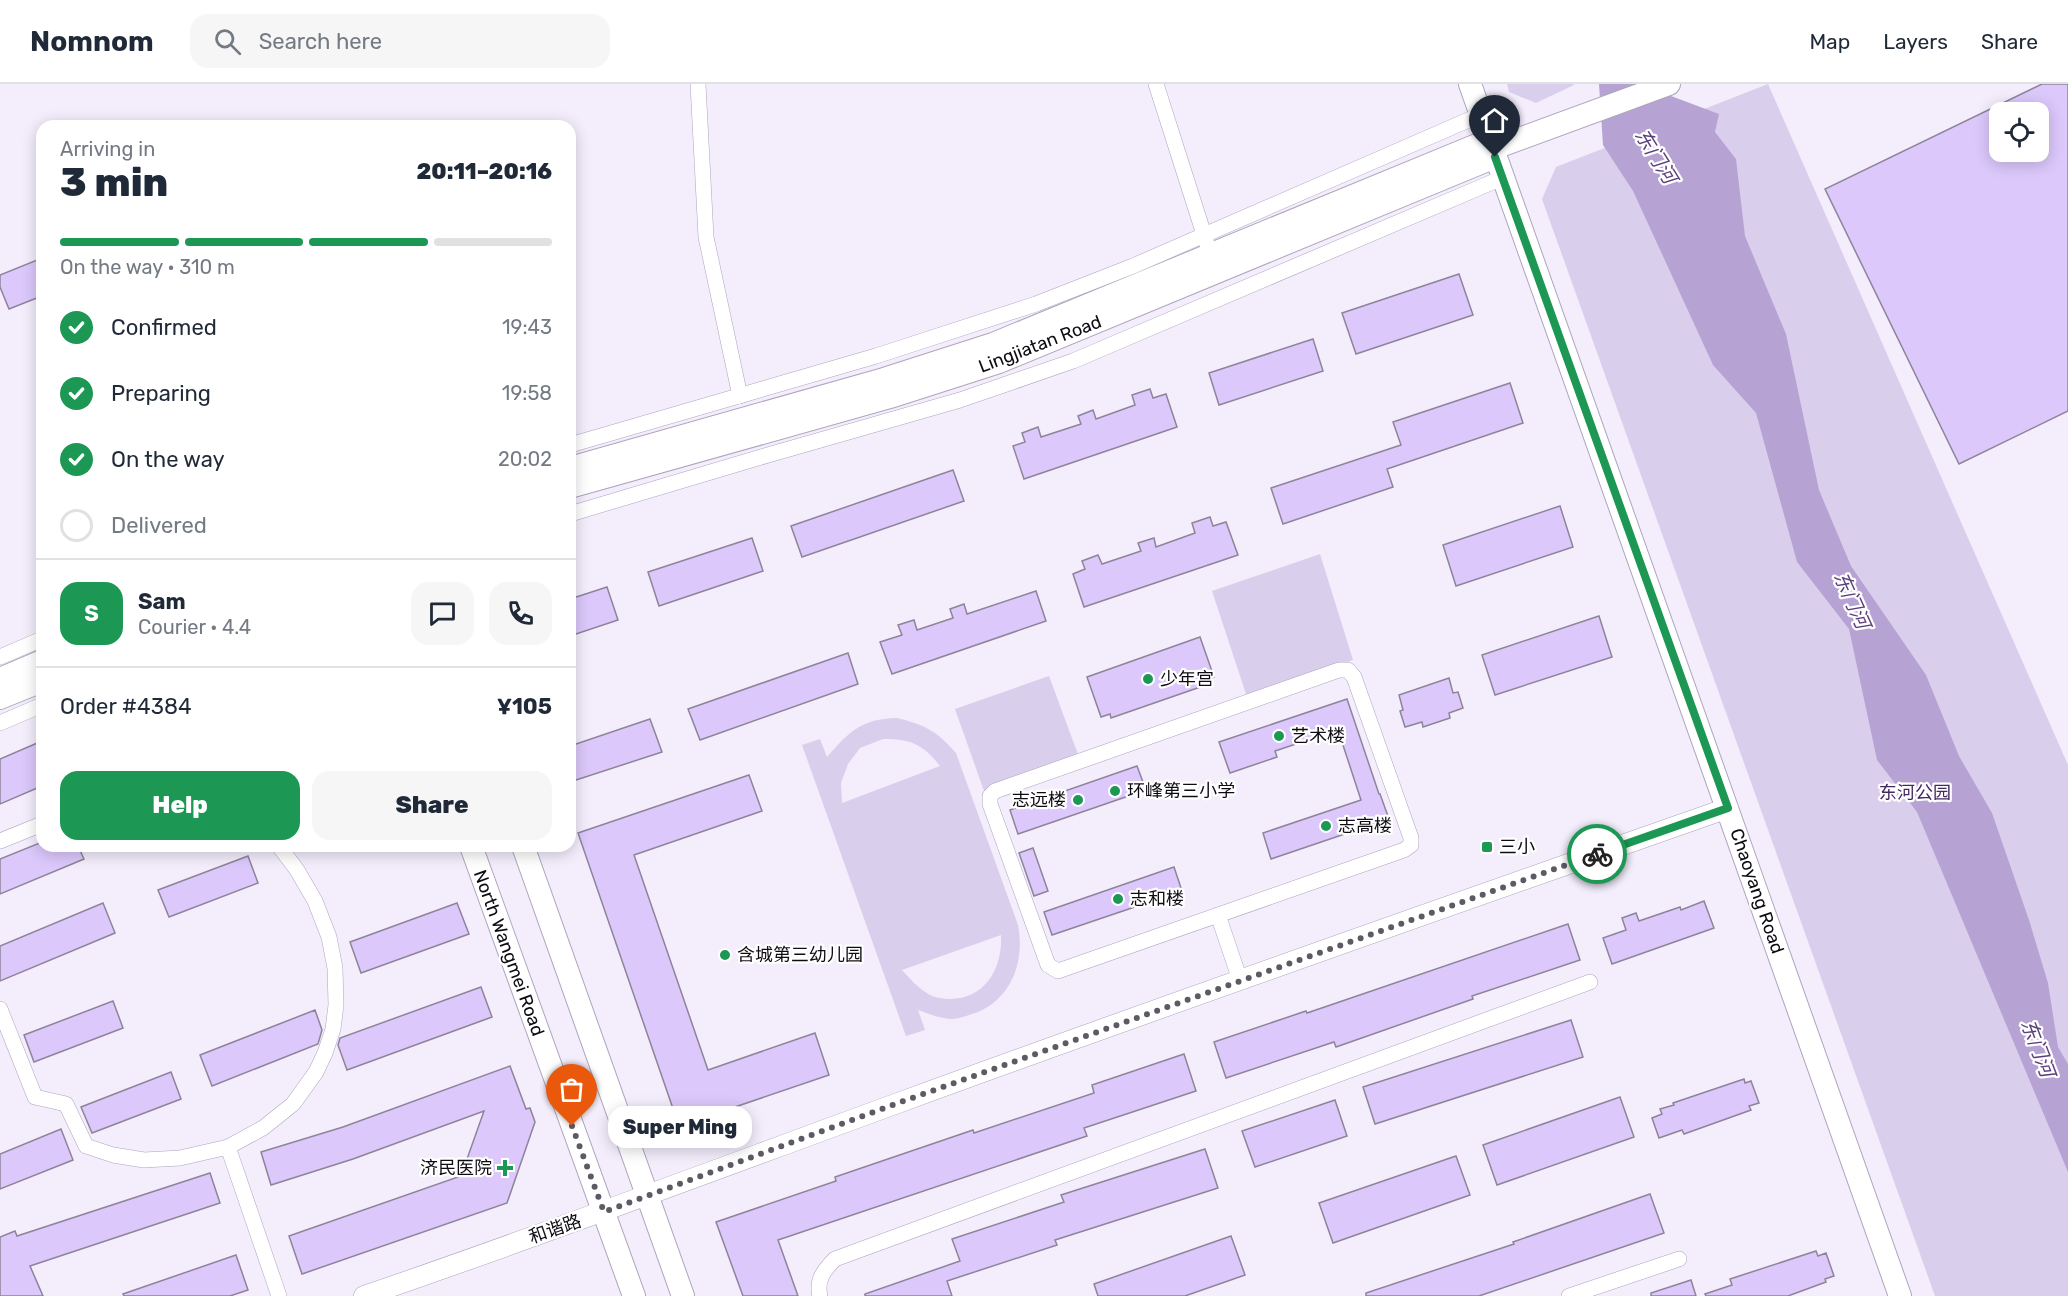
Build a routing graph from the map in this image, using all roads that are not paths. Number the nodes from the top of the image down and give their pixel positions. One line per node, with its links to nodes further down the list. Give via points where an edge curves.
1 (698, 84): 9 (street, via 706,237)
2 (1156, 84): 8 (street)
3 (1470, 84): 5 (main road, Chaoyang Road)
4 (1669, 84): 6 (main road, Lingjiatan Road)
5 (1480, 115): 6 (main road, Chaoyang Road); 8 (street)
6 (1492, 148): 7 (main road, Chaoyang Road); 8 (main road, Lingjiatan Road); 12 (main road, Lingjiatan Road, via 999,362 890,397)
7 (1502, 178): 13 (street, via 1073,361 960,400); 22 (main road, Chaoyang Road)
8 (1207, 245): 9 (street, via 1133,266 1036,304 876,356); 11 (main road, Lingjiatan Road, via 982,348)
9 (740, 396): 10 (street)
10 (576, 444)
11 (576, 466)
12 (576, 485)
13 (576, 512)
14 (36, 642): 15 (street)
15 (0, 657)
16 (36, 664): 17 (main road)
17 (0, 679)
18 (36, 684): 19 (main road)
19 (0, 699)
20 (36, 708): 21 (street)
21 (0, 723)
22 (1728, 808): 29 (street, 和谐路); 42 (main road, Chaoyang Road)
23 (36, 826): 24 (street)
24 (0, 841)
25 (284, 852): 32 (street, via 315,900 329,937 335,968 333,1029 316,1072 293,1104 263,1128)
26 (473, 852): 34 (main road, North Wangmei Road)
27 (525, 852): 33 (main road)
28 (1218, 915): 28 (street, via 1411,845 1358,688 1348,670 1339,669 990,796 1051,968 1058,971); 29 (street)
29 (1240, 980): 33 (street, 和谐路)
30 (1590, 981): 40 (street, via 835,1259 821,1273)
31 (0, 1009): 32 (street, via 35,1096 66,1104 86,1146 144,1160 180,1158)
32 (228, 1147): 36 (street)
33 (647, 1196): 34 (street, 和谐路); 39 (main road)
34 (604, 1212): 37 (street, 和谐路); 38 (main road, North Wangmei Road)
35 (1679, 1259): 41 (street)
36 (279, 1296)
37 (364, 1296)
38 (634, 1296)
39 (683, 1296)
40 (820, 1296)
41 (1569, 1296)
42 (1900, 1296)

